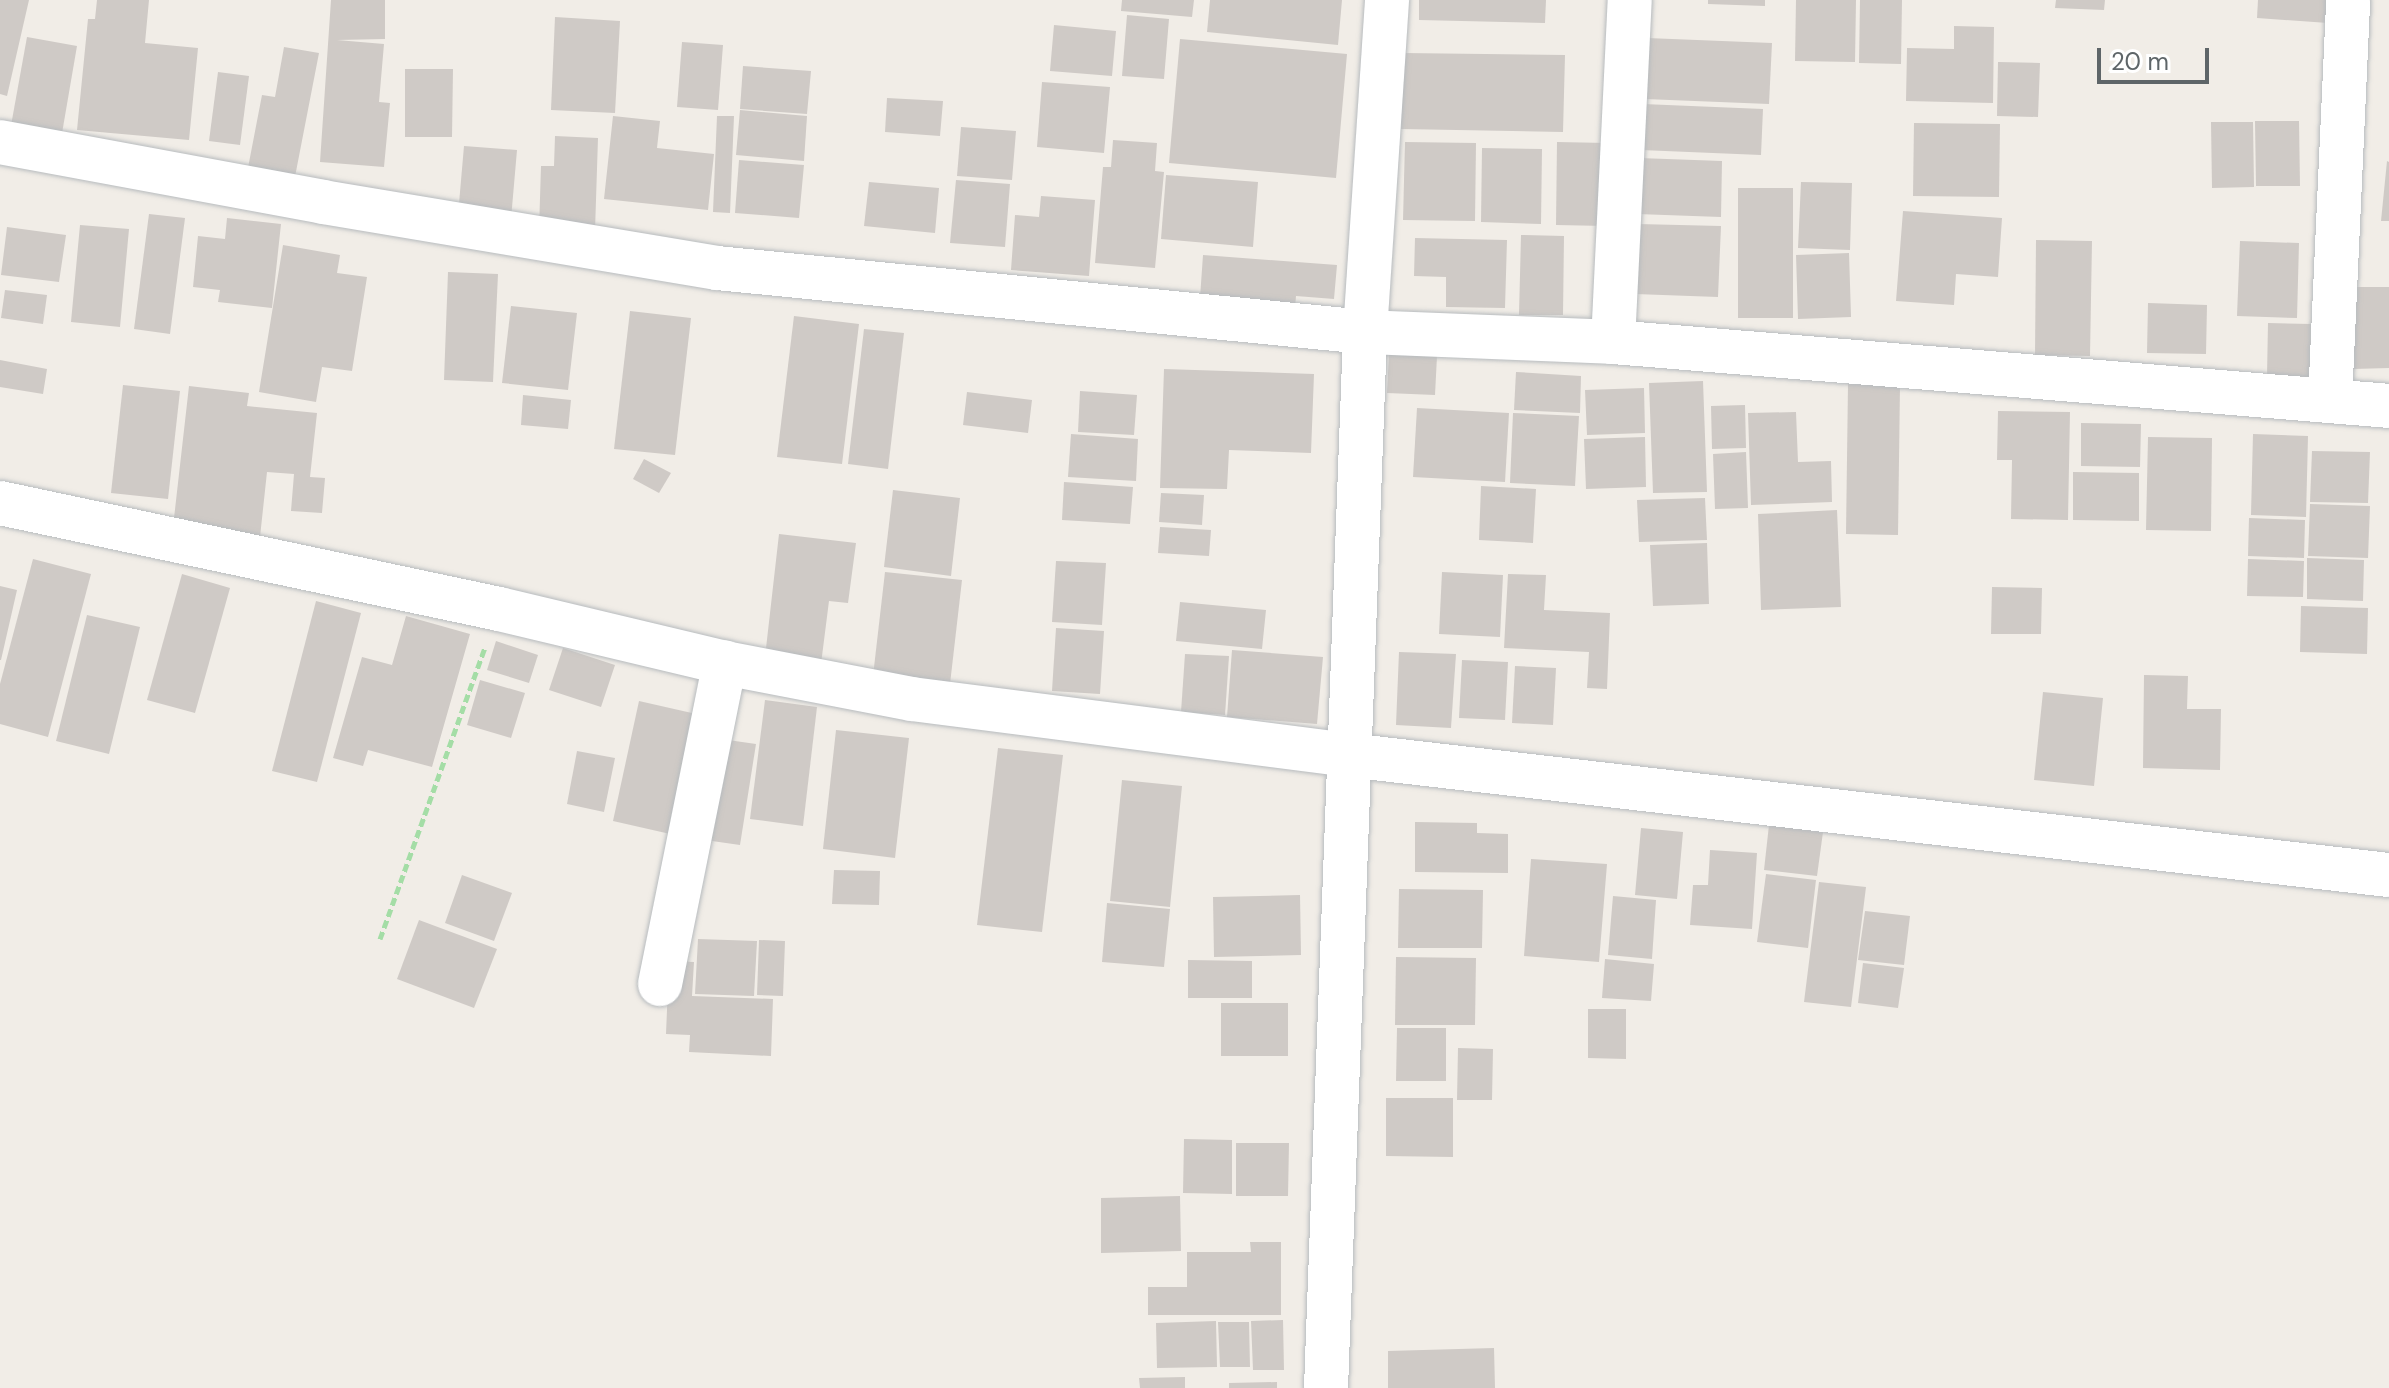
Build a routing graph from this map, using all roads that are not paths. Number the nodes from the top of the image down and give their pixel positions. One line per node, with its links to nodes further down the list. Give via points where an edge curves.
1 (1387, 0): 5 (street)
2 (1630, 0): 6 (street)
3 (2348, 0): 7 (street)
4 (0, 142): 5 (street, via 717,268)
5 (1365, 332): 6 (street); 11 (street)
6 (1613, 342): 7 (street)
7 (2330, 401): 8 (street)
8 (2389, 406)
9 (0, 503): 10 (street, via 499,609)
10 (725, 663): 11 (street, via 912,699); 13 (street)
11 (1348, 755): 12 (street); 14 (street)
12 (2389, 875)
13 (660, 984)
14 (1326, 1388)

